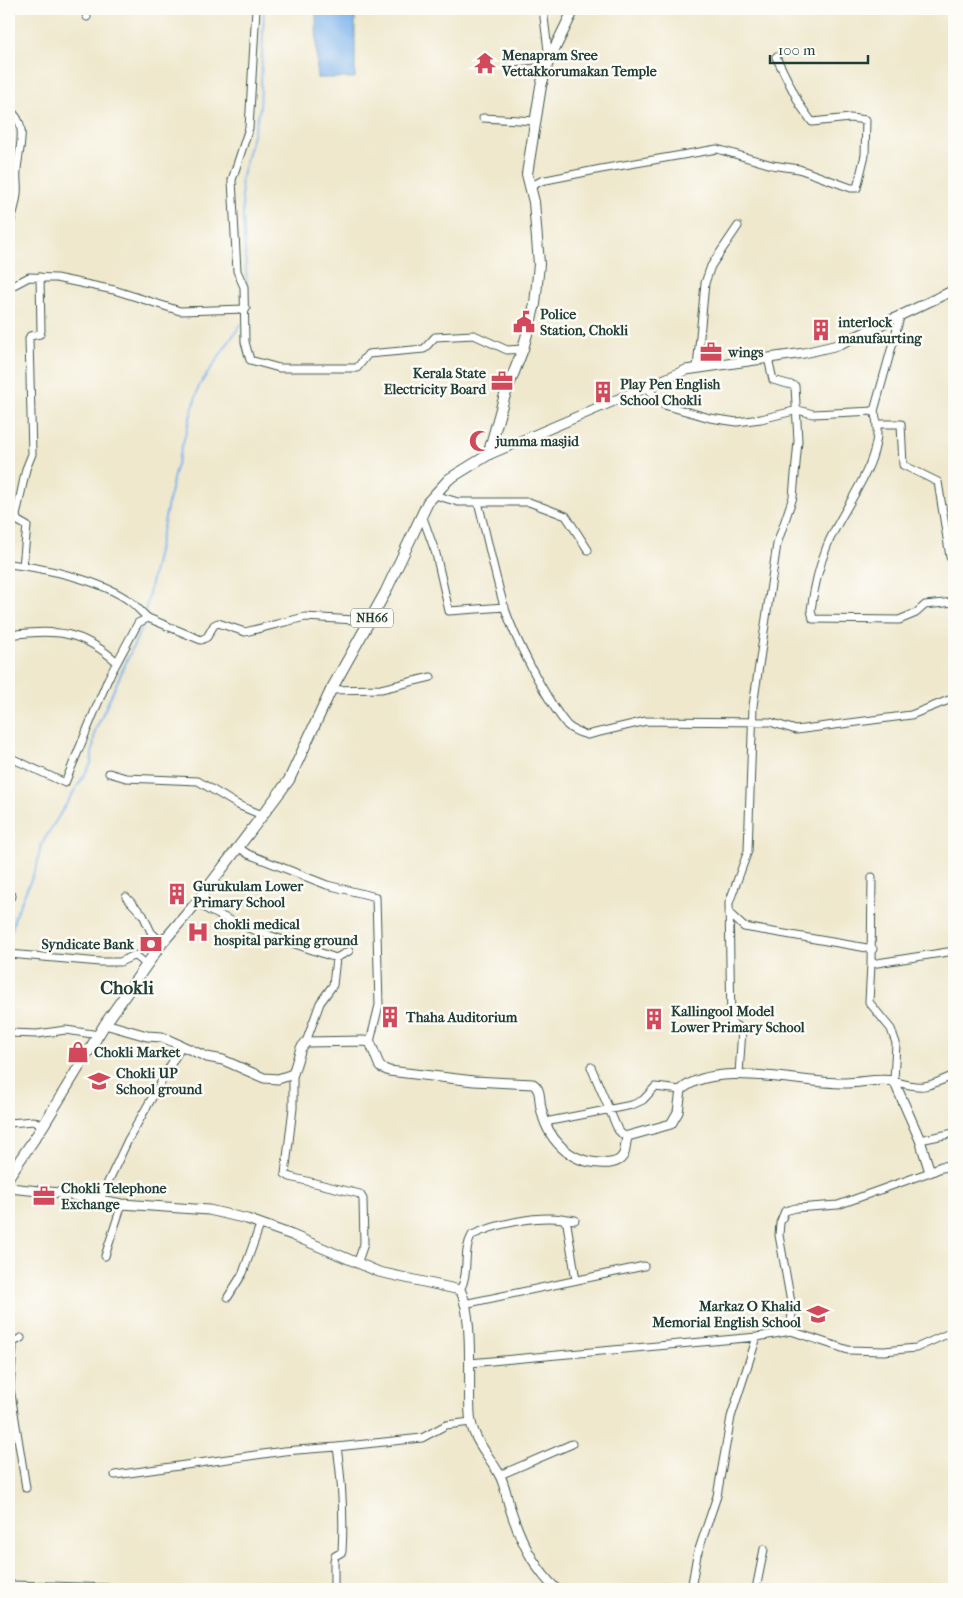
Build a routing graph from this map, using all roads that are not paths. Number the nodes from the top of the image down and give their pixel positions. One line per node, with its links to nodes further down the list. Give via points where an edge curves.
1 (84, 9): 5 (street)
2 (256, 9): 18 (street, via 249,128 232,180 237,271 244,287)
3 (543, 9): 7 (street)
4 (574, 9): 7 (main road)
5 (87, 17)
6 (776, 57): 12 (street, via 812,122 850,118 866,120 865,155 857,188 799,169 772,165 717,149 541,181)
7 (549, 59): 8 (street); 11 (main road)
8 (511, 62)
9 (9, 110): 14 (street, via 16,114 20,123 21,146 17,194)
10 (483, 118): 11 (street)
11 (536, 120): 12 (main road, via 527,174)
12 (530, 187): 20 (main road, via 539,264 535,304)
13 (738, 226): 22 (street, via 711,266 704,283)
14 (9, 227)
15 (40, 277): 16 (street, via 29,277); 18 (street, via 114,290 180,311); 34 (street, via 41,331 29,339 32,454 16,516 27,526)
16 (9, 285)
17 (954, 290): 19 (main road)
18 (246, 311): 20 (street, via 245,342 250,360 279,368 357,368 368,354 424,349 435,337 474,335 507,350)
19 (901, 314): 21 (main road, via 838,345); 25 (street)
20 (523, 349): 27 (main road, via 504,398)
21 (768, 358): 22 (main road); 24 (street, via 773,380 795,386)
22 (697, 368): 23 (main road)
23 (645, 386): 24 (street, via 664,405 710,418 737,422 761,420); 27 (main road)
24 (798, 410): 25 (street, via 813,414); 44 (street, via 793,497 777,544)
25 (874, 412): 26 (street)
26 (879, 424): 32 (street, via 901,424 903,465 938,482 950,557); 35 (street, via 862,480 826,547 814,593 813,619 899,620 925,605)
27 (488, 454): 28 (main road, NH66, via 449,479)
28 (435, 494): 29 (street, via 458,502); 30 (main road, NH66)
29 (478, 502): 31 (street, via 529,502 566,516); 36 (street)
30 (422, 515): 36 (street, via 436,554 449,611); 38 (main road, NH66)
31 (588, 550)
32 (954, 556)
33 (9, 564): 34 (street)
34 (23, 566): 37 (street, via 65,575 112,591)
35 (954, 602)
36 (505, 607): 44 (street, via 548,696 568,726 580,733 587,735 646,721)
37 (148, 618): 38 (street, via 201,640 218,623 245,632 306,617); 40 (street, via 138,623)
38 (371, 621): 42 (main road, NH66)
39 (9, 635): 40 (street, via 35,631 68,633 99,646)
40 (117, 662): 45 (street, via 65,783)
41 (431, 676): 42 (street, via 381,689)
42 (331, 690): 47 (main road, NH66, via 289,780)
43 (954, 698): 44 (street, via 911,715 796,730 770,722)
44 (752, 722): 52 (street, via 748,851 729,903)
45 (9, 757)
46 (109, 773): 47 (street, via 126,778 198,781)
47 (262, 815): 48 (main road, NH66)
48 (238, 847): 51 (main road, NH66); 65 (street, via 248,854 327,885 376,896 379,1005)
49 (872, 876): 54 (street)
50 (126, 897): 53 (street)
51 (197, 902): 53 (main road, NH66); 58 (street, via 248,928)
52 (729, 913): 54 (street, via 744,927); 69 (street, via 731,1023 742,1030)
53 (162, 943): 60 (main road, NH66)
54 (873, 949): 59 (street)
55 (954, 951): 59 (street)
56 (349, 952): 58 (street)
57 (9, 954): 60 (street, via 100,962 120,962 135,955)
58 (336, 958): 64 (street, via 333,985 320,1003)
59 (872, 964): 71 (street, via 870,1002 892,1030 896,1043)
60 (146, 965): 61 (main road, NH66)
61 (105, 1024): 63 (main road, NH66); 66 (main road)
62 (9, 1033): 63 (street, via 66,1030)
63 (99, 1034): 76 (main road, NH66)
64 (306, 1042): 65 (main road); 68 (main road)
65 (370, 1042): 74 (main road, via 380,1067 389,1071 533,1084 538,1088)
66 (182, 1045): 68 (main road, via 264,1078 278,1079); 84 (street, via 128,1140)
67 (591, 1067): 73 (street)
68 (292, 1074): 90 (street, via 294,1108 285,1174 290,1178 360,1194 363,1199 364,1244)
69 (739, 1074): 71 (main road, via 844,1083); 72 (main road, via 691,1082)
70 (954, 1075): 71 (street, via 915,1088)
71 (894, 1081): 79 (main road)
72 (681, 1090): 73 (street, via 655,1088 643,1100); 78 (main road, via 678,1112 671,1124)
73 (609, 1110): 74 (street); 78 (street, via 618,1130)
74 (545, 1122): 78 (main road, via 565,1152 593,1163 605,1164 623,1157)
75 (9, 1123): 76 (street, via 34,1121)
76 (43, 1126): 82 (main road, NH66)
77 (954, 1133): 79 (street)
78 (628, 1136)
79 (920, 1140): 81 (main road)
80 (954, 1166): 81 (main road)
81 (930, 1172): 96 (street, via 838,1204 785,1211 779,1235 792,1308)
82 (9, 1176)
83 (9, 1188): 84 (main road)
84 (100, 1199): 85 (main road)
85 (122, 1204): 88 (main road, via 209,1210); 89 (street)
86 (558, 1218): 87 (street); 92 (street, via 563,1219 570,1231); 93 (street, via 520,1222 472,1235)
87 (575, 1220)
88 (260, 1225): 90 (main road, via 292,1235); 94 (street, via 243,1273)
89 (105, 1256)
90 (357, 1264): 93 (main road, via 410,1281)
91 (644, 1266): 92 (street)
92 (576, 1280): 95 (street)
93 (460, 1290): 95 (main road)
94 (228, 1297)
95 (464, 1304): 101 (main road)
96 (791, 1331): 97 (street, via 848,1350 884,1351 916,1348); 98 (street)
97 (954, 1331)
98 (757, 1337): 101 (street); 114 (street, via 731,1417 717,1496 697,1555)
99 (21, 1338): 100 (street)
100 (9, 1344): 107 (street, via 13,1348 14,1361 10,1388)
101 (470, 1363): 102 (main road)
102 (471, 1422): 104 (street, via 446,1425 422,1438); 106 (main road, via 477,1439)
103 (572, 1444): 106 (street)
104 (337, 1447): 105 (street, via 284,1451); 112 (street, via 343,1533 342,1552 335,1556 334,1561)
105 (115, 1475)
106 (500, 1475): 113 (main road, via 510,1510 528,1552 546,1580)
107 (26, 1488)
108 (764, 1549): 115 (street)
109 (9, 1585): 110 (street)
110 (50, 1588): 111 (street)
111 (140, 1589)
112 (334, 1589)
113 (556, 1589)
114 (691, 1589)
115 (756, 1589)

